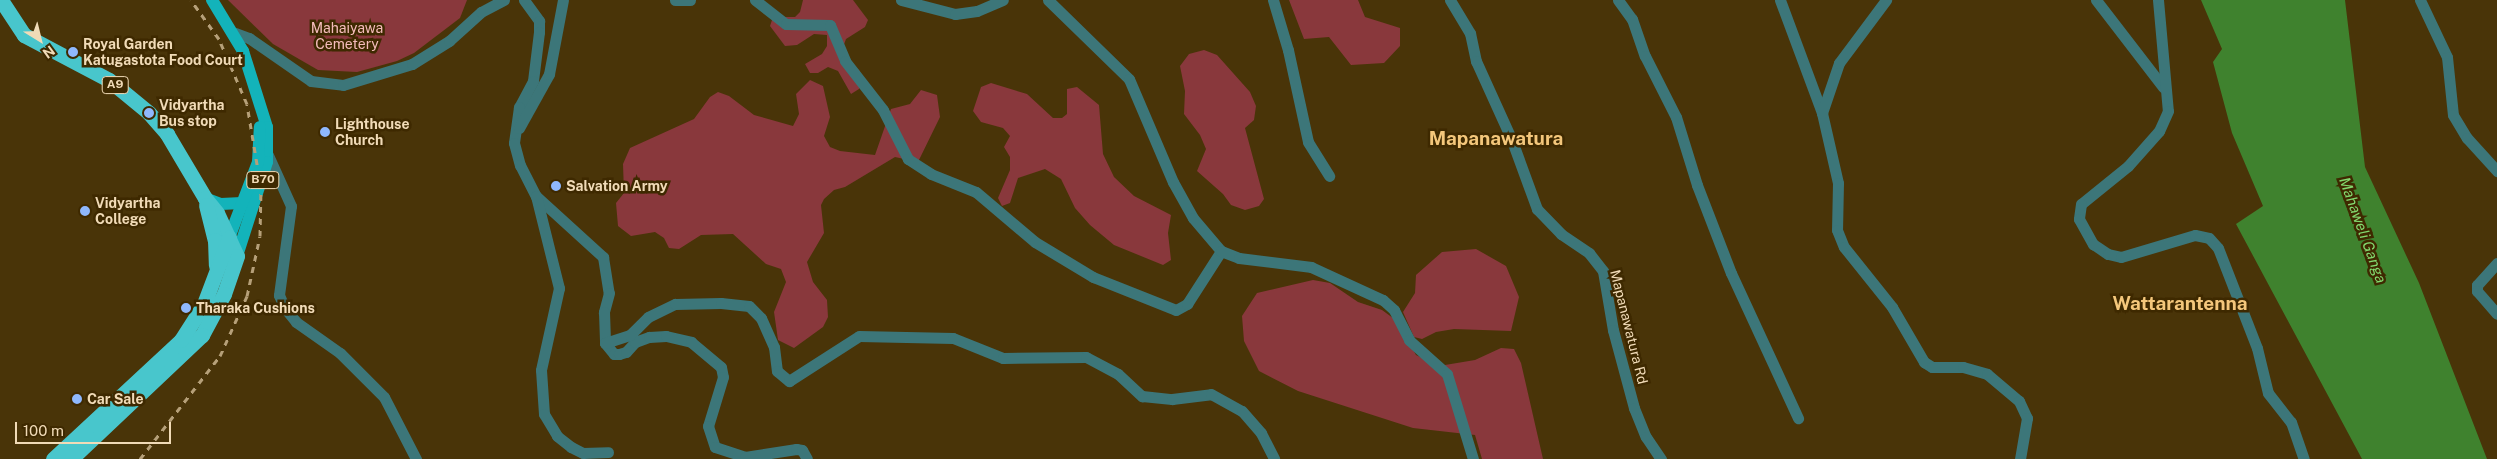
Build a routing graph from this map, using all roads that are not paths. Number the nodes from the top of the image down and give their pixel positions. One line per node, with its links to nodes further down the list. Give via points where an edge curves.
1 (0, 0): 31 (highway, A9, via 24,34 109,80 149,113 167,134)
2 (212, 0): 22 (main road, B70)
3 (480, 0): 21 (street)
4 (504, 0): 21 (street)
5 (524, 0): 26 (street, via 539,21 539,32 533,82 520,107)
6 (563, 0): 26 (street, via 549,74)
7 (675, 0): 8 (street)
8 (690, 0)
9 (755, 0): 34 (street, via 786,24 830,25 846,61 883,110 908,159 930,174 976,192 1035,242 1092,277 1176,310 1187,304)
10 (901, 0): 11 (street, via 955,14 977,11)
11 (1003, 0)
12 (1048, 0): 34 (street, via 1129,79 1173,182 1193,218)
13 (1273, 0): 29 (street, via 1288,50 1308,142)
14 (1450, 0): 48 (street, Mapanawatura Rd, via 1470,33 1476,61 1511,138 1537,209 1562,234 1589,252 1602,271 1613,330 1634,408 1646,437)
15 (1618, 0): 40 (street, via 1632,19 1676,117 1697,185 1732,273)
16 (1780, 0): 25 (street)
17 (1886, 0): 25 (street, via 1839,63)
18 (2096, 0): 23 (street)
19 (2158, 0): 23 (street)
20 (2420, 0): 28 (street, via 2447,57 2452,115 2467,138)
21 (481, 12): 22 (street, via 449,41 412,64 342,85 311,81 249,38)
22 (234, 33): 24 (main road, B70)
23 (2163, 87): 50 (street, via 2168,111 2159,131 2128,166 2080,204 2079,219 2084,233 2108,254 2121,257 2195,235 2208,238 2218,248 2256,348 2268,393 2291,422)
24 (259, 102): 27 (main road, B70, via 267,127); 32 (main road, B70, via 260,149)
25 (1822, 113): 49 (street, via 1838,183 1836,230 1844,247 1892,307 1924,362 1932,367 1964,367 1987,374 2019,401 2027,418)
26 (517, 132): 30 (street, via 514,143 520,165)
27 (268, 155): 35 (main road, B70, via 261,188); 44 (street, via 291,206 279,295 284,307 296,322 340,353 384,396)
28 (2497, 171)
29 (1328, 176)
30 (536, 196): 39 (street, via 603,257 609,293 604,312); 41 (street, via 558,288 541,370 544,414 558,436 571,447 583,453)
31 (204, 198): 32 (main road, via 221,204); 33 (highway, A9, via 217,213); 37 (highway, A9, via 216,240)
32 (242, 203): 33 (main road, B70)
33 (230, 238): 35 (highway, A9); 37 (highway)
34 (1221, 251): 47 (street, via 1240,258 1310,267 1383,300 1394,310 1409,340 1447,374)
35 (237, 256): 43 (highway, via 221,302 202,335)
36 (2497, 263): 38 (street, via 2477,285 2477,291)
37 (216, 277): 42 (highway, A9, via 204,304 181,340)
38 (2497, 314)
39 (605, 343): 45 (street, via 614,354 619,354 626,352 635,342 649,338 666,336 691,342 721,367 723,377 708,426 715,447 745,457 796,449 802,450); 46 (street, via 630,335 648,317 675,304 721,303 749,306 761,318 774,347 777,371 789,381 859,336 953,338 1003,358 1086,357 1118,374 1142,396 1172,399 1211,394 1219,398 1242,411 1261,433)
40 (1798, 418)
41 (608, 452)
42 (53, 459)
43 (71, 459)
44 (416, 459)
45 (807, 459)
46 (1274, 459)
47 (1473, 459)
48 (1661, 459)
49 (2020, 459)
50 (2304, 459)

